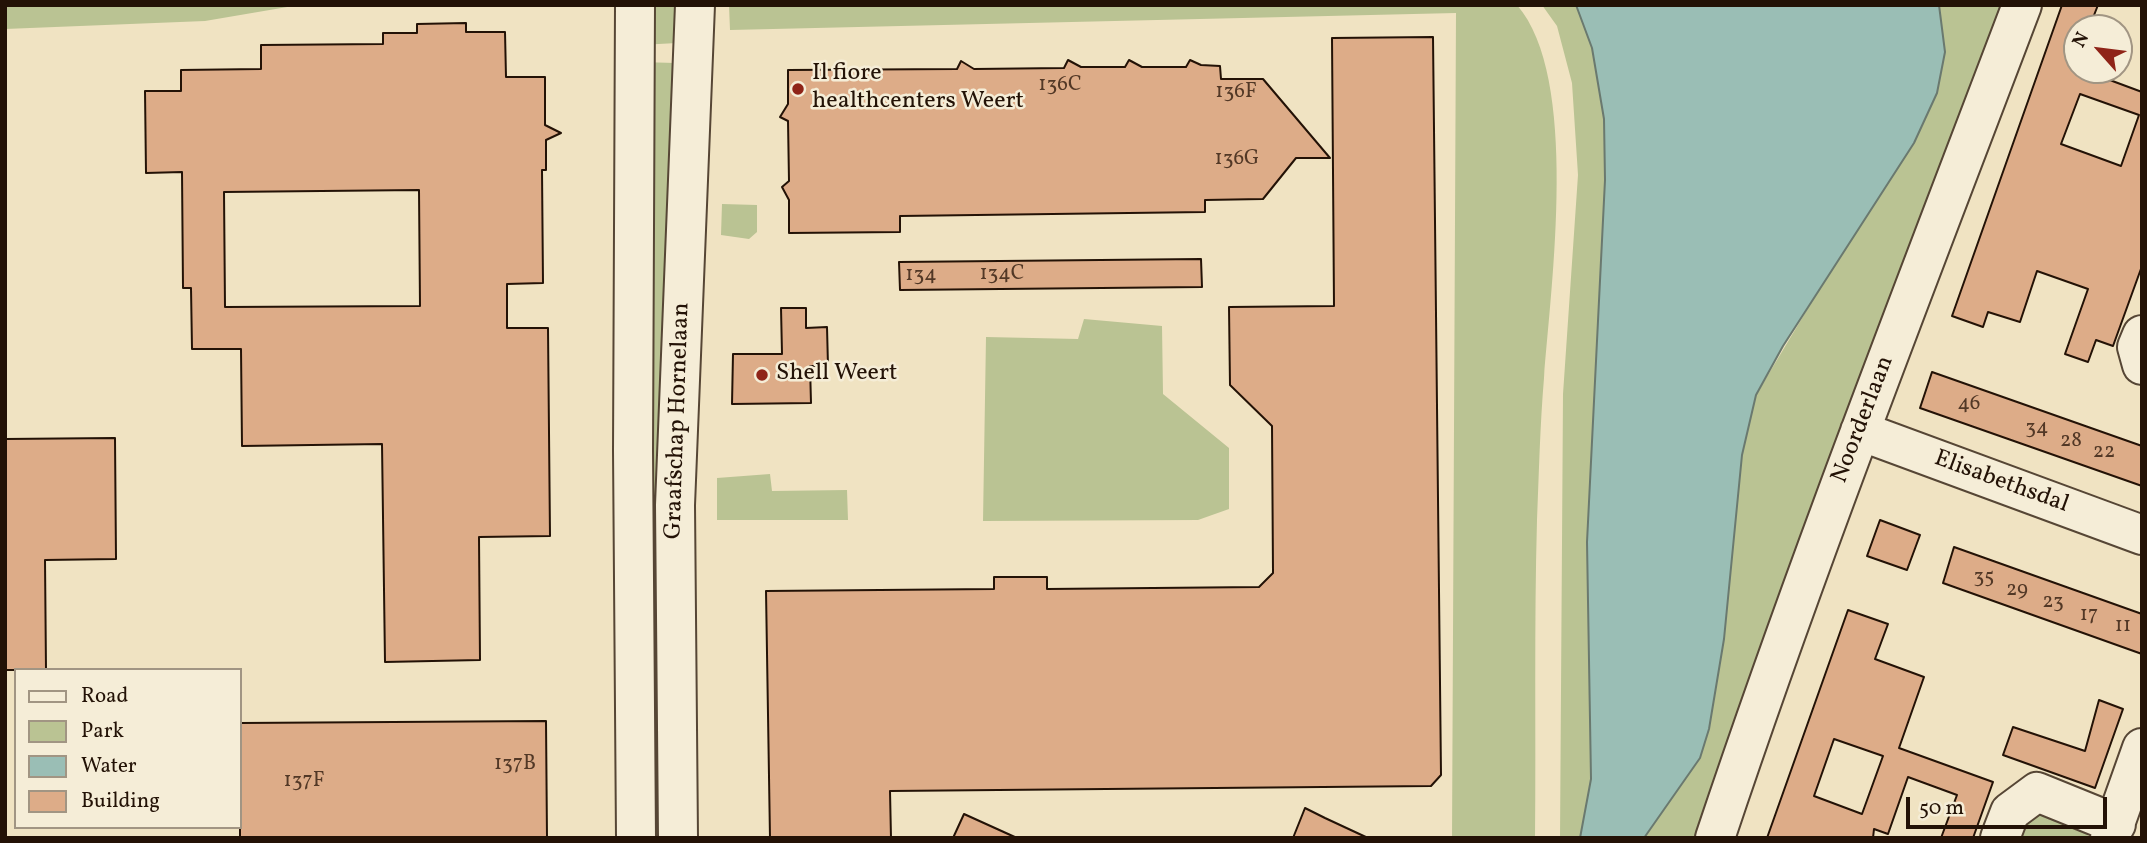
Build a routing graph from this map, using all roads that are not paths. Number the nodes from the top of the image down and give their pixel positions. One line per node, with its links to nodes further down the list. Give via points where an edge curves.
1 (635, 5): 10 (street, Graafschap Hornelaan)
2 (695, 5): 11 (street, Graafschap Hornelaan, via 675,505)
3 (2022, 5): 6 (street, Noorderlaan)
4 (2142, 335): 5 (street, via 2137,347)
5 (2142, 365)
6 (1860, 431): 7 (street, Elisabethsdal); 12 (street, Noorderlaan)
7 (2142, 535)
8 (2142, 748): 9 (street)
9 (2113, 831): 13 (street, via 2037,792 2010,812)
10 (636, 838)
11 (678, 838)
12 (1715, 838)
13 (2000, 838)

